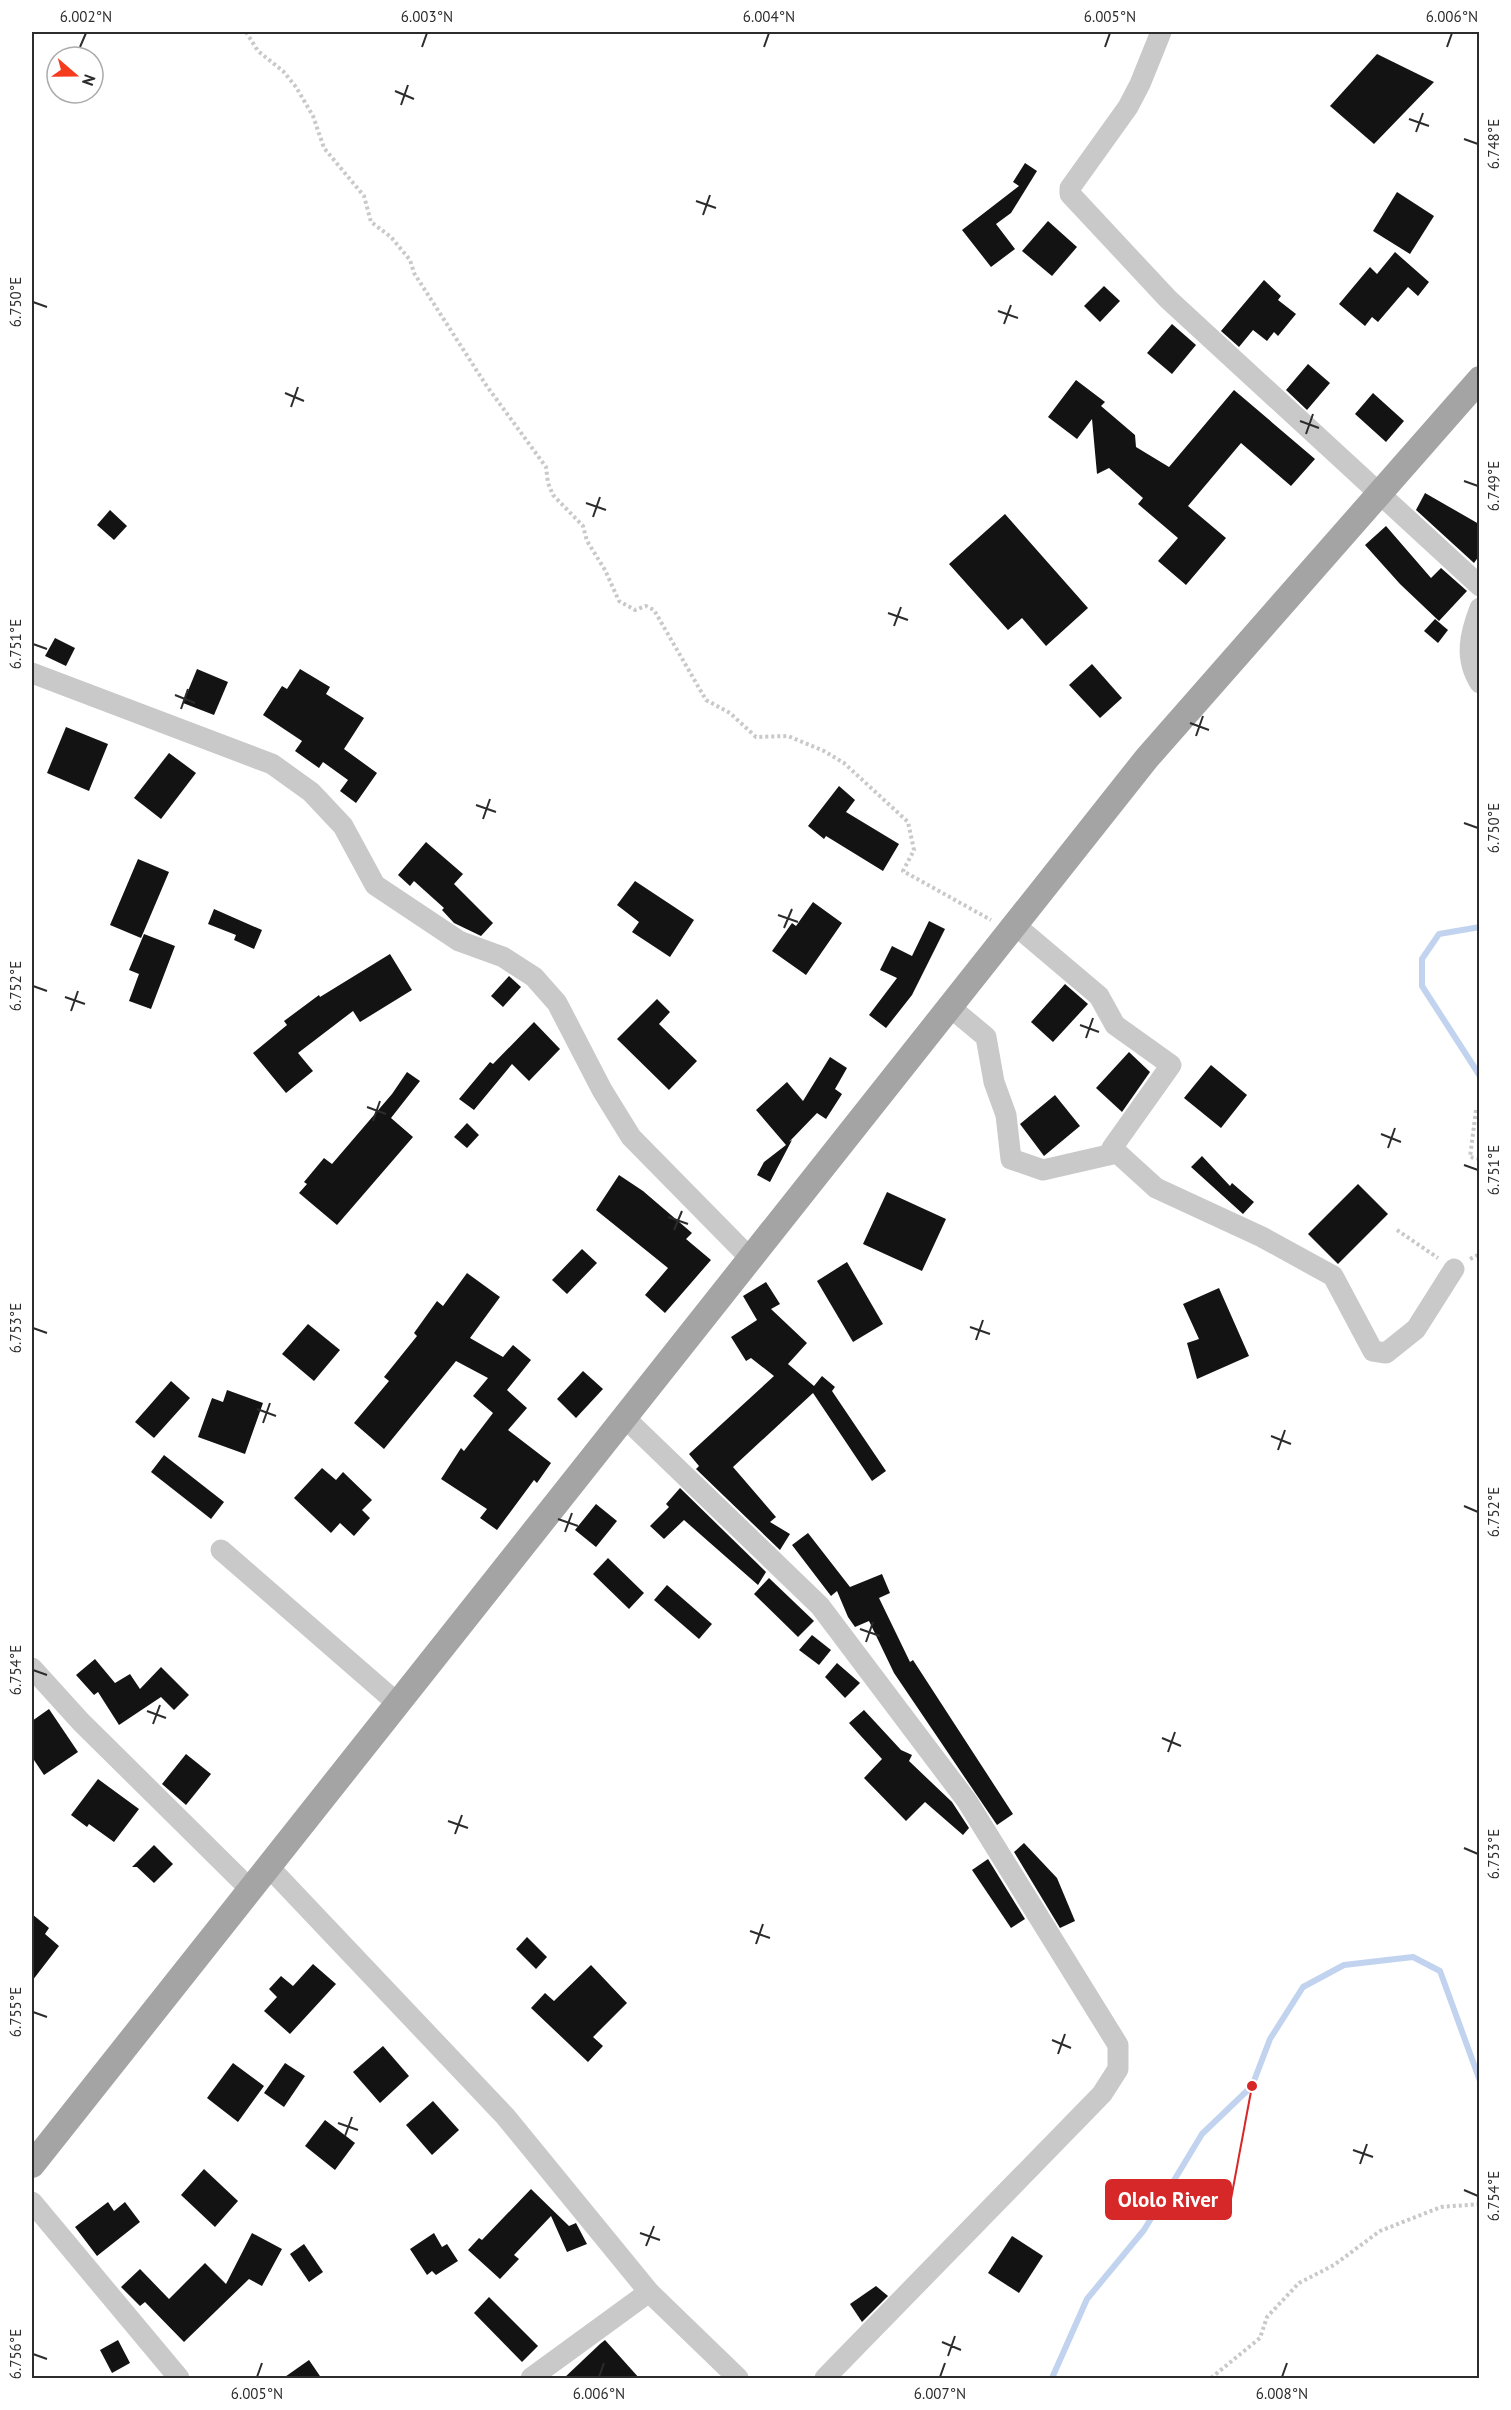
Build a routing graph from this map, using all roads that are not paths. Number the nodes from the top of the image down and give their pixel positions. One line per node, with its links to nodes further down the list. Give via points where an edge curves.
1 (1161, 32): 3 (street, via 1128,107 1070,188 1070,194 1168,299)
2 (1479, 379): 3 (main road)
3 (1381, 494): 4 (street); 8 (main road, via 1147,758)
4 (1479, 586)
5 (1479, 608): 7 (street, via 1470,636 1471,669)
6 (32, 673): 11 (street, via 272,764 311,792 343,826 375,885 459,941 503,957 534,977 557,1004 631,1137)
7 (1479, 683)
8 (1013, 928): 9 (main road); 10 (street, via 1099,996 1115,1025 1171,1065 1112,1148)
9 (950, 1007): 10 (street, via 986,1037 994,1082 1006,1115 1011,1159 1042,1170); 11 (main road)
10 (1117, 1153): 12 (street, via 1156,1188 1333,1276 1372,1351 1386,1353 1416,1329)
11 (750, 1258): 13 (main road)
12 (1454, 1269)
13 (624, 1416): 16 (main road); 25 (street, via 820,1606 967,1801 1118,2045 1118,2069 1102,2094)
14 (221, 1550): 16 (street)
15 (32, 1668): 18 (street, via 81,1722)
16 (396, 1703): 17 (main road)
17 (268, 1866): 18 (main road); 21 (street, via 505,2116)
18 (250, 1889): 19 (main road)
19 (32, 2165)
20 (32, 2202): 22 (street)
21 (649, 2292): 23 (street); 24 (street)
22 (179, 2379)
23 (531, 2379)
24 (738, 2379)
25 (825, 2379)

